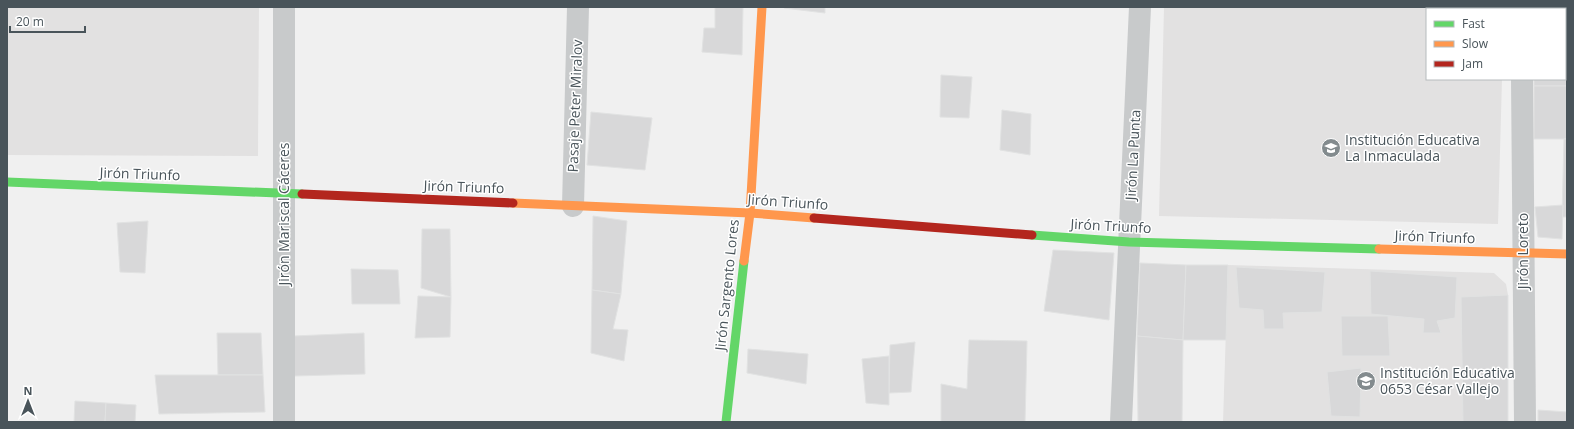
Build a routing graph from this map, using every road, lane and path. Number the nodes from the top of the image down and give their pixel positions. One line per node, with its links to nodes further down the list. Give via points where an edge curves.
1 (284, 7): 7 (street, Jirón Mariscal Cáceres)
2 (578, 7): 8 (street, Pasaje Peter Miralov)
3 (762, 7): 9 (street, Jirón Sargento Lores)
4 (1140, 7): 10 (street, Jirón La Punta)
5 (1522, 80): 11 (street, Jirón Loreto)
6 (7, 182): 7 (street, Jirón Triunfo)
7 (284, 193): 8 (street, Jirón Triunfo); 13 (street, Jirón Mariscal Cáceres)
8 (573, 206): 9 (street, Jirón Triunfo)
9 (750, 213): 10 (street, Jirón Triunfo); 14 (street, Jirón Sargento Lores)
10 (1128, 242): 11 (street, Jirón Triunfo); 15 (street, Jirón La Punta)
11 (1523, 254): 12 (street, Jirón Triunfo); 16 (street, Jirón Loreto)
12 (1567, 254)
13 (284, 422)
14 (726, 422)
15 (1121, 422)
16 (1524, 422)

